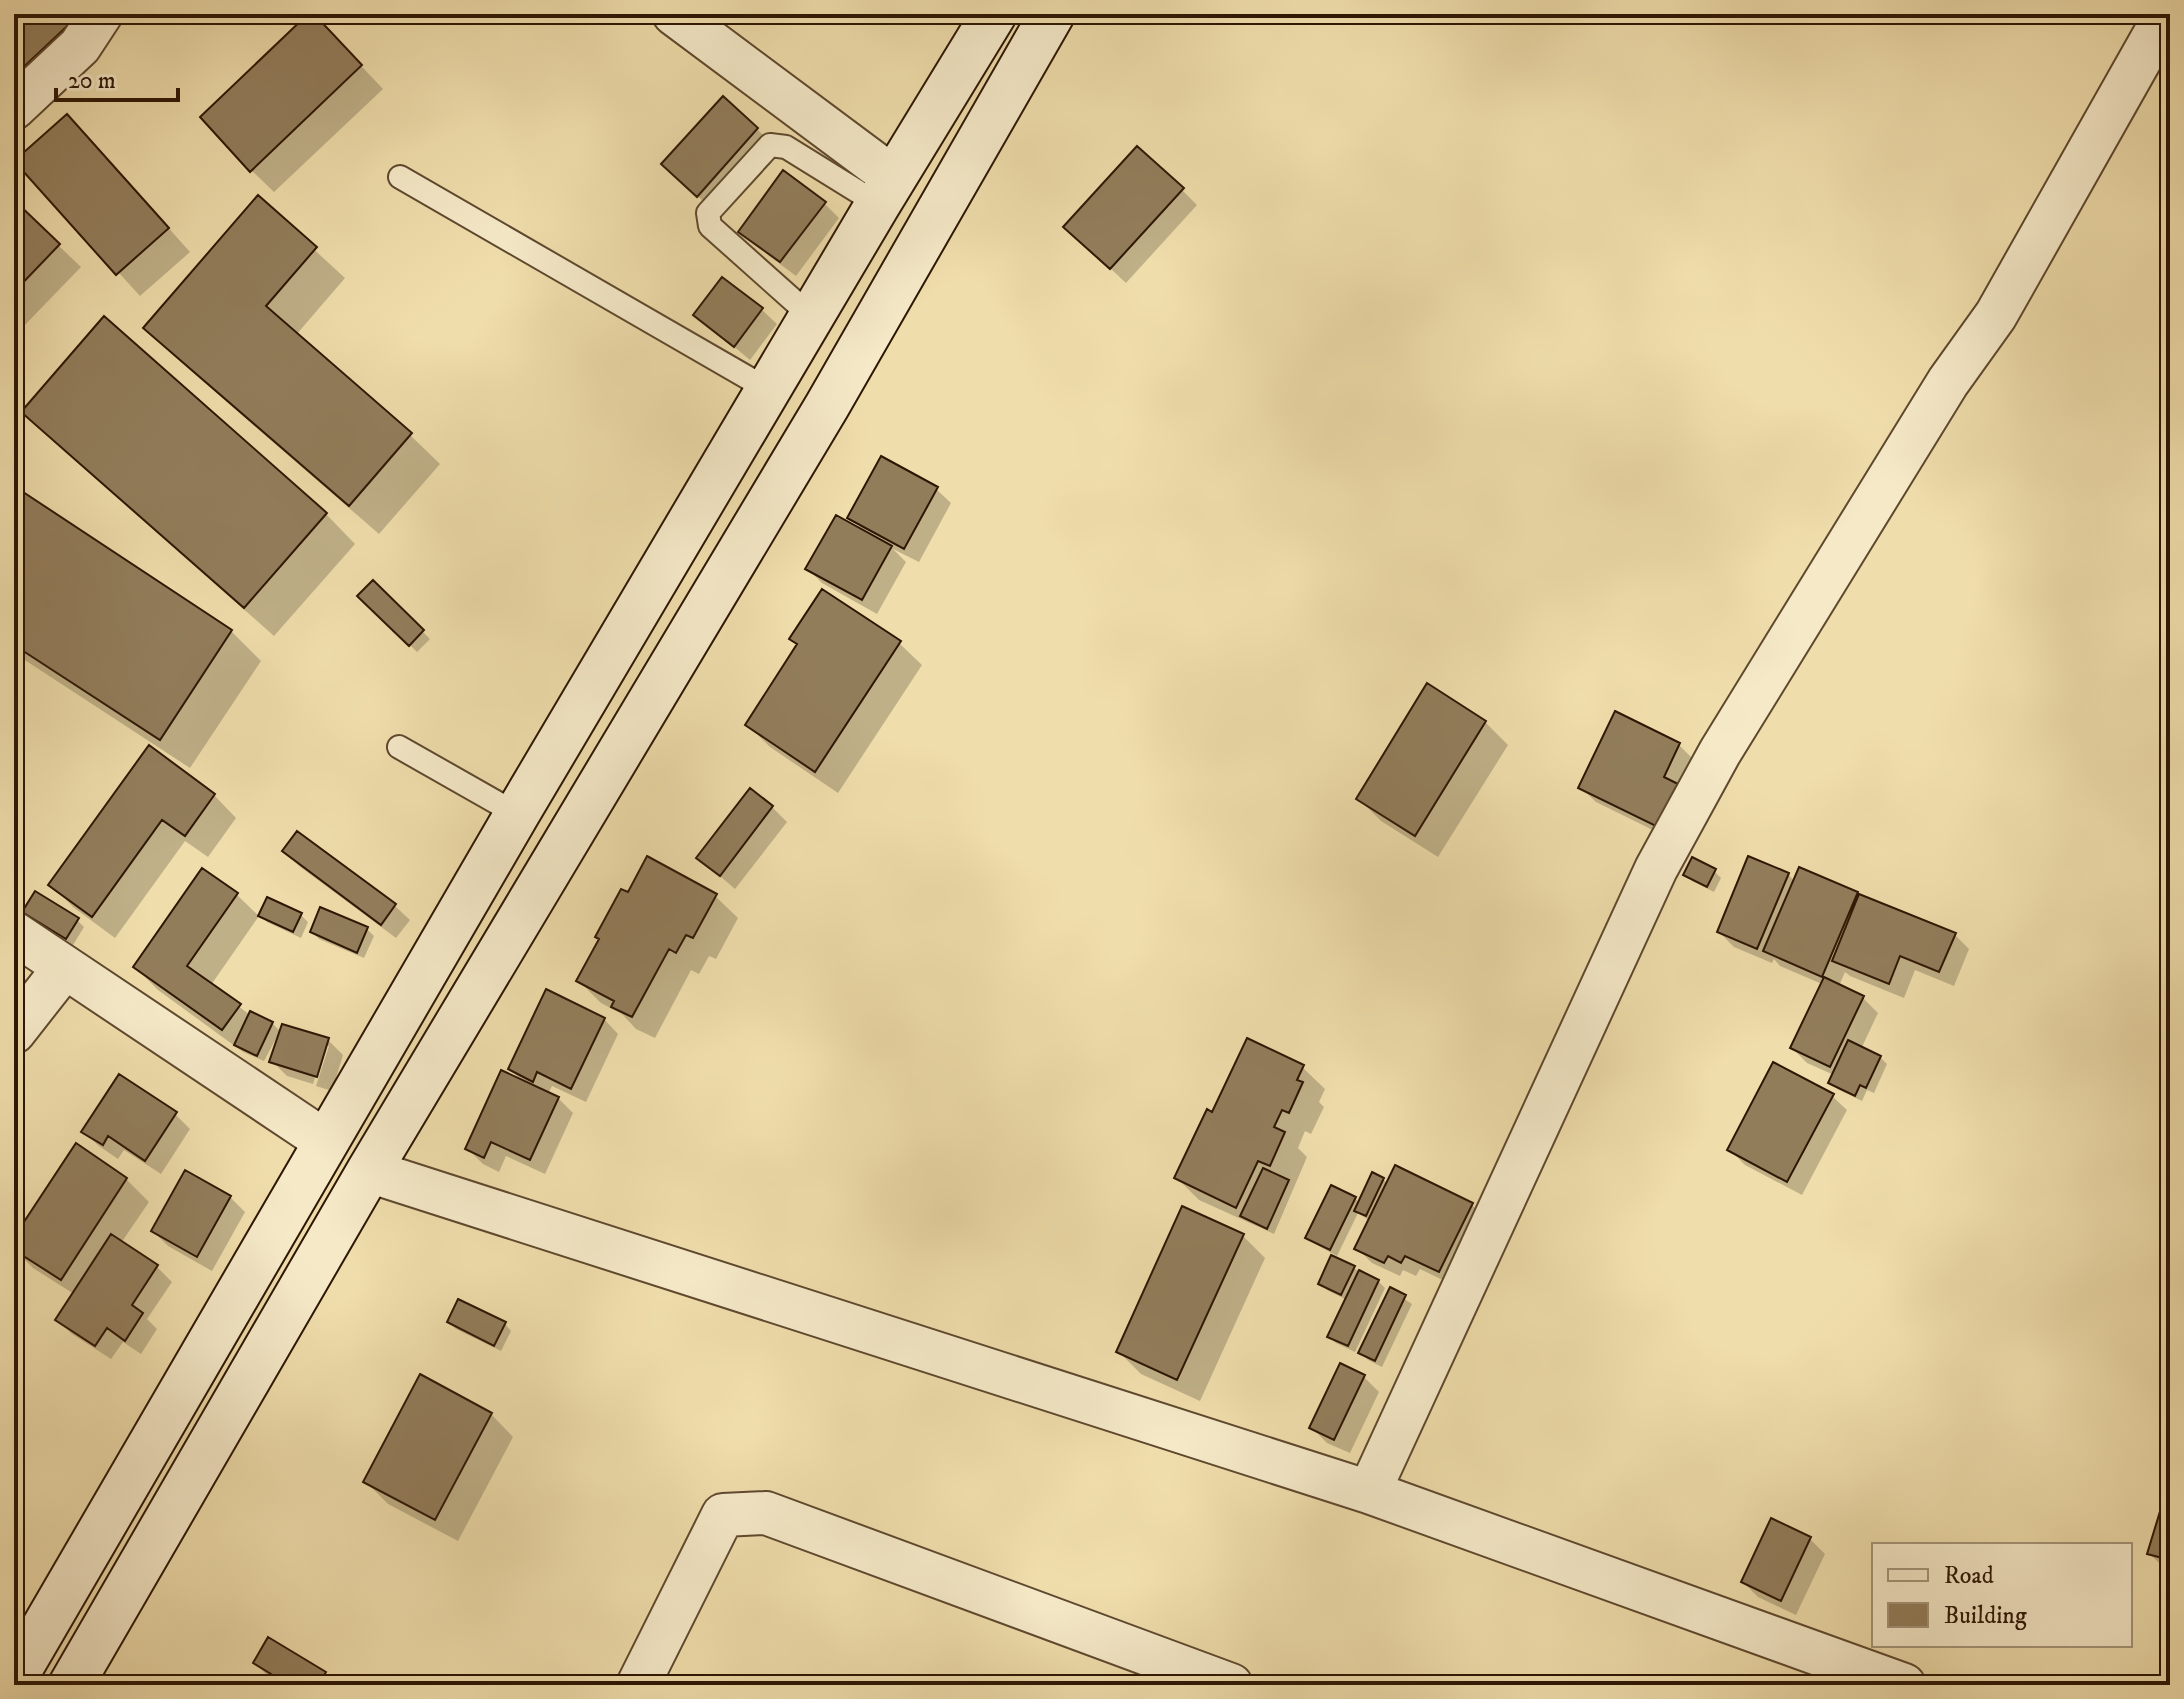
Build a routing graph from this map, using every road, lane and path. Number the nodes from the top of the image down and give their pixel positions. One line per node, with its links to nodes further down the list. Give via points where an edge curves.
1 (101, 14): 6 (street, via 80,46)
2 (674, 14): 8 (street)
3 (994, 14): 8 (main road)
4 (1052, 14): 17 (main road, via 827,406)
5 (2166, 14): 18 (street, via 1996,315 1948,382 1720,752 1663,856)
6 (14, 108)
7 (400, 177): 10 (lane)
8 (886, 191): 9 (main road); 9 (lane, via 786,147 770,145 708,213 710,226)
9 (812, 317): 10 (main road)
10 (769, 390): 12 (main road)
11 (399, 747): 12 (lane)
12 (517, 814): 16 (main road)
13 (14, 933): 14 (street)
14 (65, 967): 15 (street); 16 (street)
15 (14, 1032)
16 (325, 1141): 19 (main road)
17 (369, 1171): 18 (street); 20 (main road)
18 (1369, 1492): 23 (street)
19 (14, 1679)
20 (71, 1685)
21 (638, 1685): 22 (street, via 723,1515 766,1513)
22 (1231, 1685)
23 (1904, 1685)

